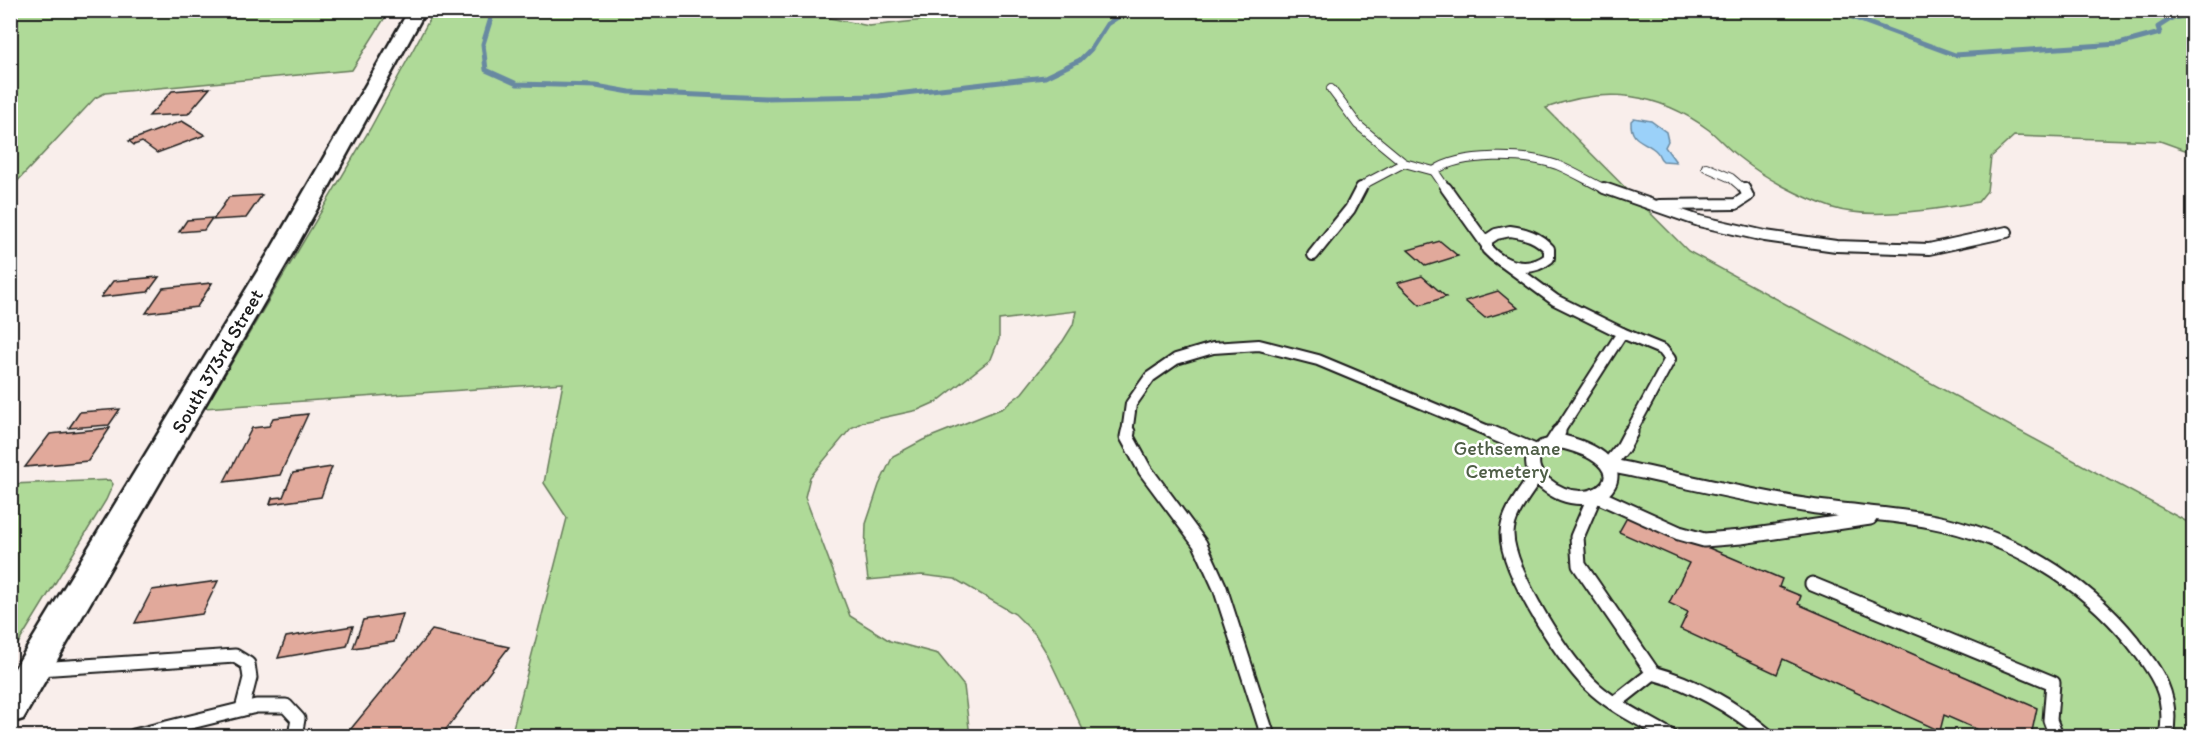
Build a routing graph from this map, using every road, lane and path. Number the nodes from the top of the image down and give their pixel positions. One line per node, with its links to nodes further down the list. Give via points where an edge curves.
1 (418, 10): 19 (street, South 373rd Street, via 277,259)
2 (1331, 89): 3 (lane, via 1358,125)
3 (1404, 163): 5 (lane); 9 (lane, via 1358,191 1350,209)
4 (1706, 167): 6 (lane, via 1738,183 1748,196 1726,205)
5 (1434, 171): 6 (lane, via 1463,160 1537,160); 8 (lane)
6 (1646, 205): 7 (lane, via 1730,230 1836,246 1929,249)
7 (2007, 232)
8 (1486, 244): 10 (lane, via 1490,253); 10 (lane, via 1496,234 1518,232 1540,240 1550,253 1546,261 1534,266)
9 (1313, 255)
10 (1502, 261): 11 (lane, via 1554,300)
11 (1622, 333): 12 (lane); 14 (lane, via 1663,350 1670,359 1623,447)
12 (1552, 443): 13 (lane); 14 (lane, via 1588,449)
13 (1535, 452): 15 (lane, via 1532,467); 26 (lane, via 1318,360 1259,345 1213,348 1176,359 1150,377 1131,404 1127,437 1145,470 1200,544 1220,588)
14 (1608, 465): 16 (lane, via 1611,483); 17 (lane, via 1741,494)
15 (1536, 476): 16 (lane, via 1569,495); 21 (lane, via 1509,522 1509,550 1567,657 1590,684)
16 (1595, 495): 17 (lane, via 1679,533 1704,540); 20 (lane, via 1575,538 1579,565)
17 (1882, 516): 30 (lane, via 1931,522 1989,537 2047,566 2078,588 2132,640 2152,668 2167,694 2171,718)
18 (1812, 584): 29 (lane, via 2054,682 2050,720)
19 (35, 670): 22 (street, South 373rd Street); 23 (lane, via 236,656 248,664 250,678)
20 (1653, 673): 21 (lane); 28 (lane, via 1679,678 1700,688)
21 (1615, 704): 27 (lane)
22 (10, 708)
23 (242, 709): 24 (lane); 25 (lane, via 286,706 298,719)
24 (134, 736)
25 (295, 736)
26 (1268, 736)
27 (1670, 736)
28 (1768, 736)
29 (2056, 736)
30 (2166, 736)

